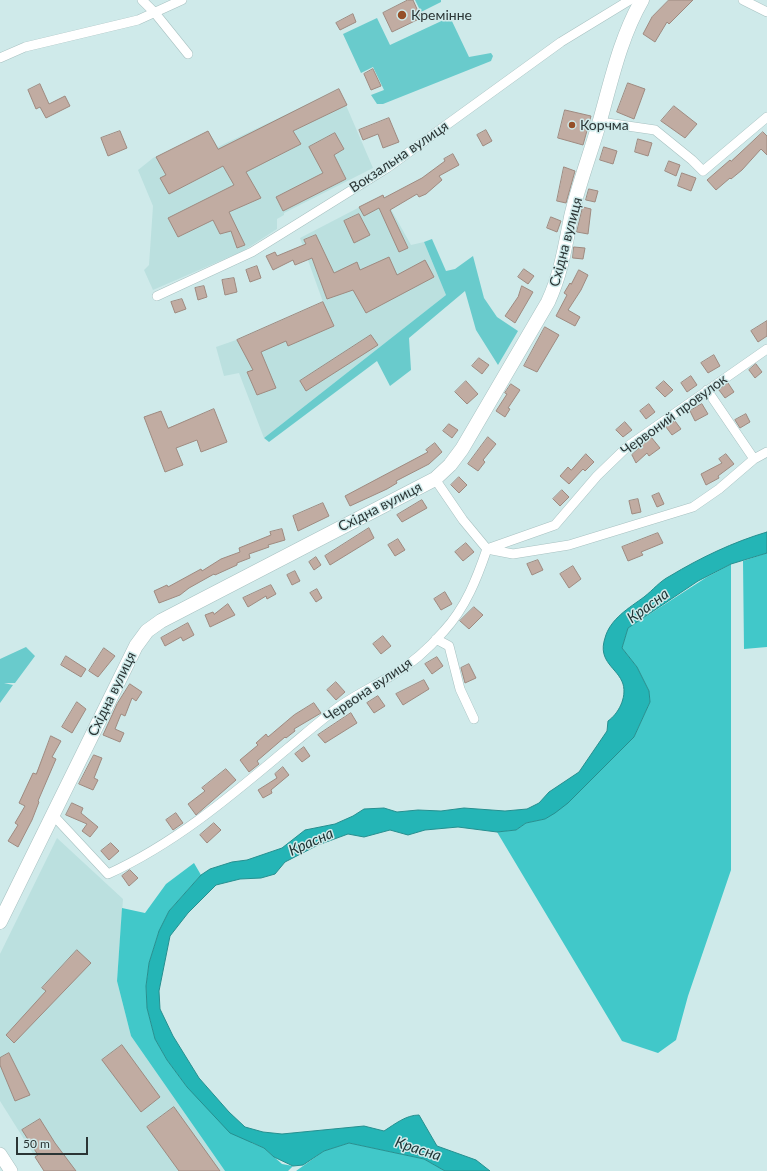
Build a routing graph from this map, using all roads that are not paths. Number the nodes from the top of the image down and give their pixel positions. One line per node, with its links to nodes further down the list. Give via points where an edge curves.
1 (142, 0): 7 (street)
2 (182, 0): 7 (street)
3 (630, 0): 12 (street, Вокзальна вулиця, via 561,42 387,168 308,218 252,252)
4 (642, 0): 11 (main road, Східна вулиця, via 627,31 610,81)
5 (743, 0): 6 (street)
6 (767, 12)
7 (155, 13): 8 (street); 9 (street, via 138,20 25,47)
8 (188, 54)
9 (0, 58)
10 (767, 117): 11 (street, via 703,171 655,130)
11 (600, 122): 17 (main road, Східна вулиця, via 571,217 566,250 556,285 473,433 450,465)
12 (157, 296)
13 (767, 349): 14 (street, Червоний провулок)
14 (706, 390): 16 (street); 18 (street, Червоний провулок, via 628,446 596,476 555,525)
15 (767, 452): 16 (street)
16 (754, 459): 18 (street, via 693,507 569,545 513,554)
17 (435, 479): 18 (street, via 463,520); 21 (main road, Східна вулиця, via 161,621 147,631 136,646)
18 (488, 548): 19 (street, Червона вулиця, via 477,578 460,611)
19 (436, 639): 20 (street, via 449,646 460,689); 21 (street, Червона вулиця, via 396,674 340,706 214,810 166,843 108,874)
20 (474, 719)
21 (52, 815): 22 (main road, Східна вулиця)
22 (0, 922)
23 (0, 1154): 24 (street)
24 (11, 1171)

